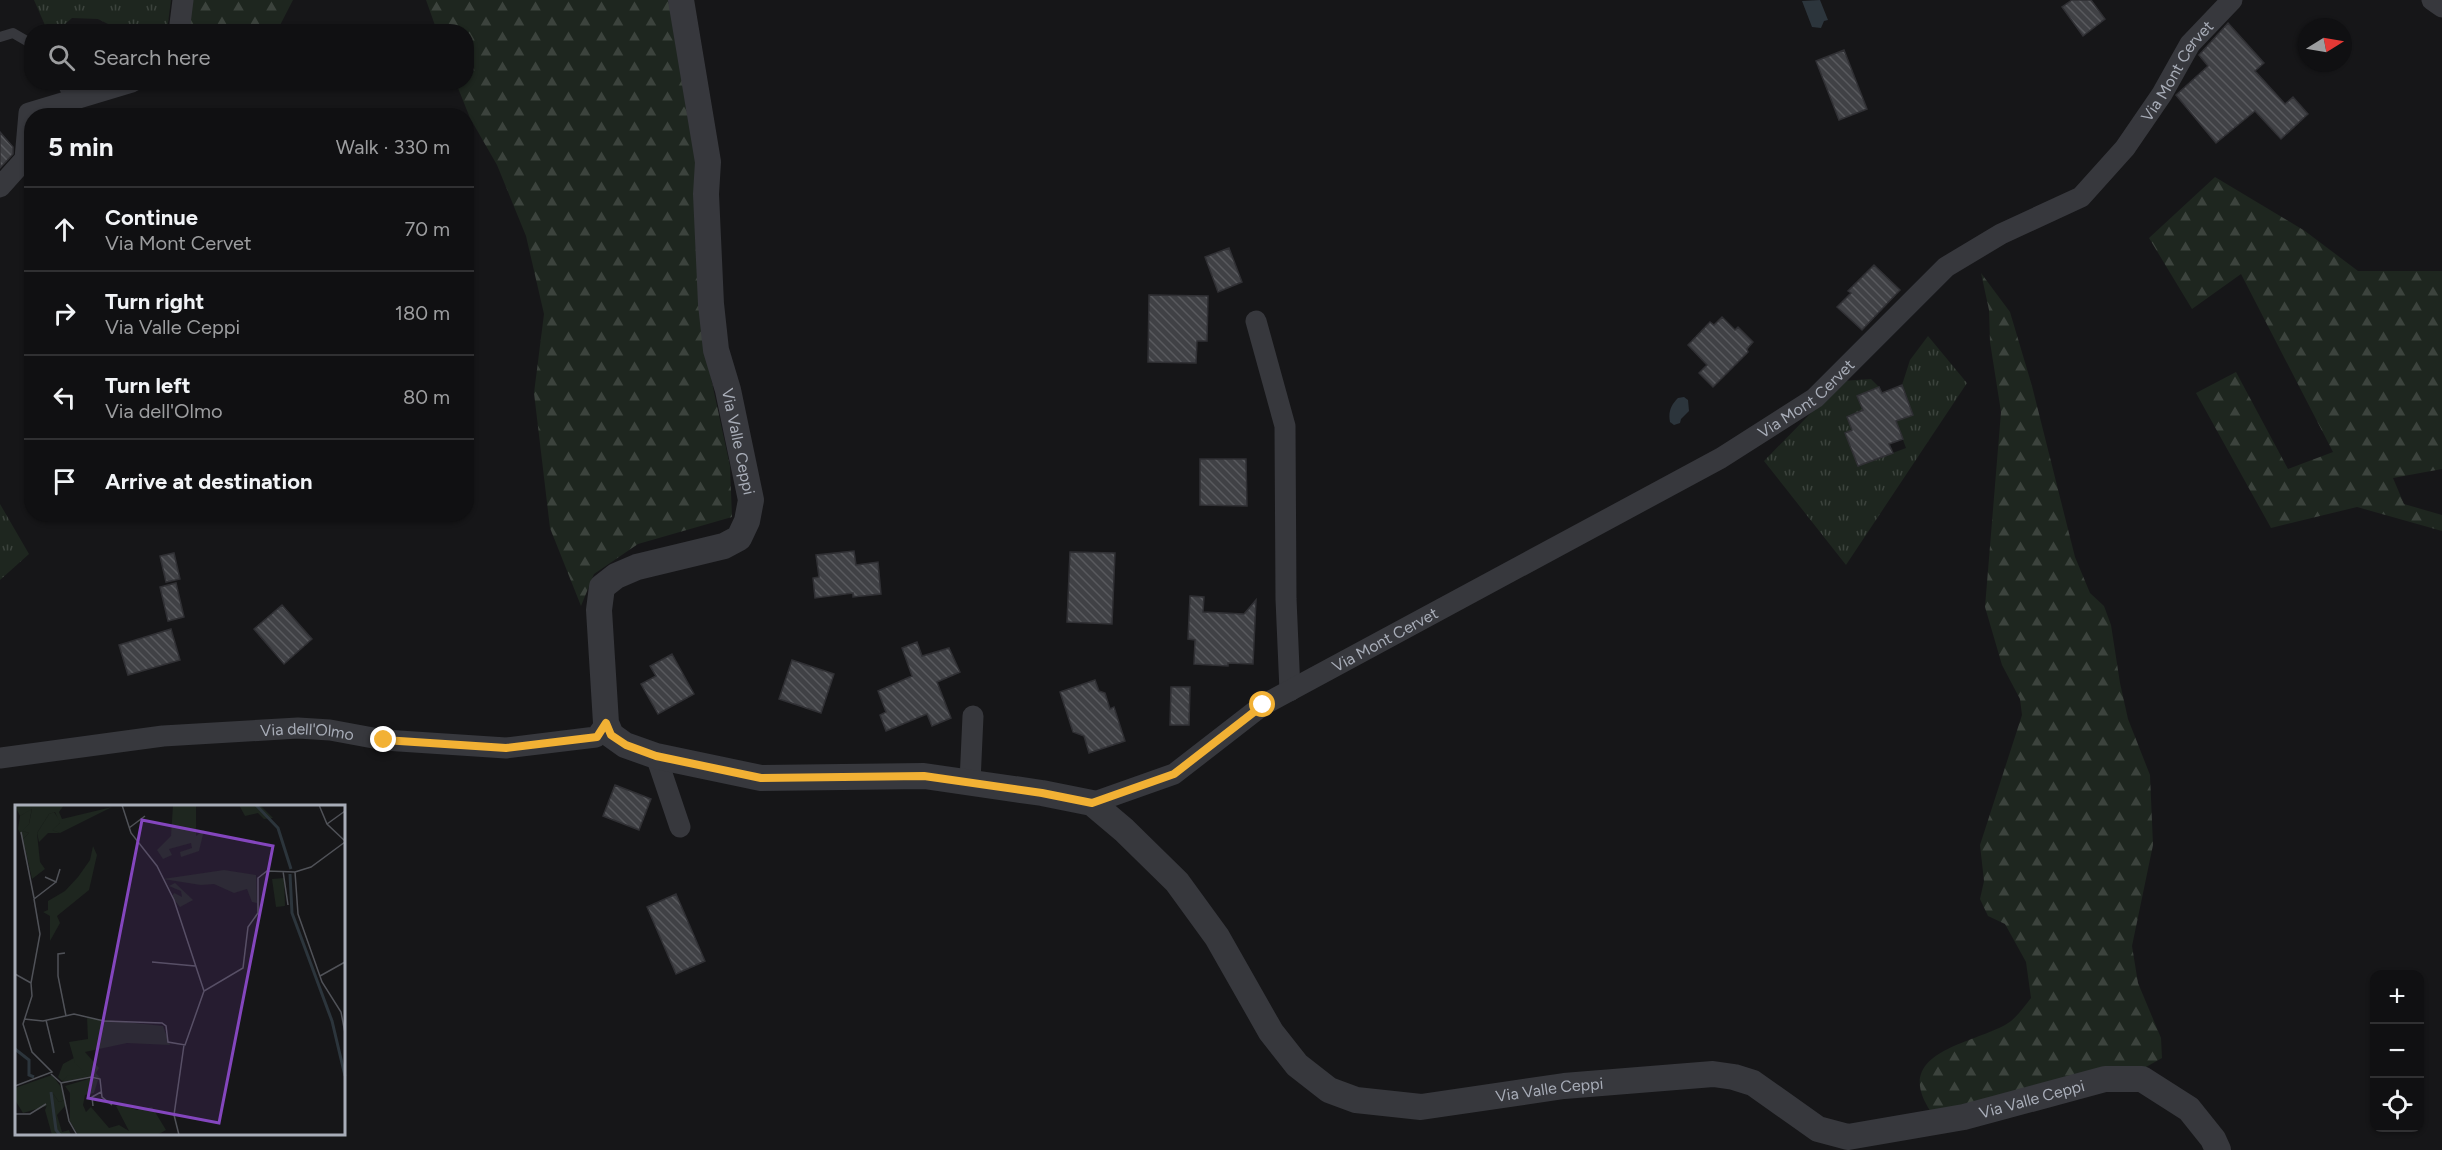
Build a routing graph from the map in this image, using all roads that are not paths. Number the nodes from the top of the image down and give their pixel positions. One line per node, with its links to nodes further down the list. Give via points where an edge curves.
1 (183, 0): 6 (street)
2 (681, 0): 16 (street, Via Valle Ceppi, via 708,162 706,194 716,350 752,500 739,538 724,546 638,567 602,587 599,610)
3 (2232, 0): 14 (street, Via Mont Cervet, via 2190,44 2125,148 2081,197 2001,234 1946,267 1815,398 1721,458)
4 (2432, 0): 5 (street)
5 (2442, 7)
6 (180, 24)
7 (0, 37): 8 (lane, via 13,33)
8 (24, 39)
9 (66, 92): 10 (street)
10 (38, 108)
11 (24, 160): 12 (street)
12 (0, 187)
13 (1256, 321): 14 (street, via 1285,426)
14 (1290, 691): 20 (street, Via Mont Cervet, via 1263,705 1174,774)
15 (973, 716): 19 (street)
16 (606, 723): 17 (street, Via Valle Ceppi, via 611,735 626,745); 18 (street, Via dell'Olmo, via 597,737 506,748 384,740 298,728 163,736)
17 (656, 756): 19 (street, Via Valle Ceppi, via 761,778 924,776); 21 (street)
18 (0, 758)
19 (970, 782): 20 (street, Via Valle Ceppi)
20 (1092, 803): 22 (street, Via Valle Ceppi, via 1176,882 1217,937 1271,1032 1297,1065 1329,1090 1356,1100 1421,1107 1564,1086 1713,1074 1753,1083 1818,1129 1848,1137 1964,1116 2105,1078 2142,1079 2189,1109)
21 (680, 827)
22 (2218, 1150)

